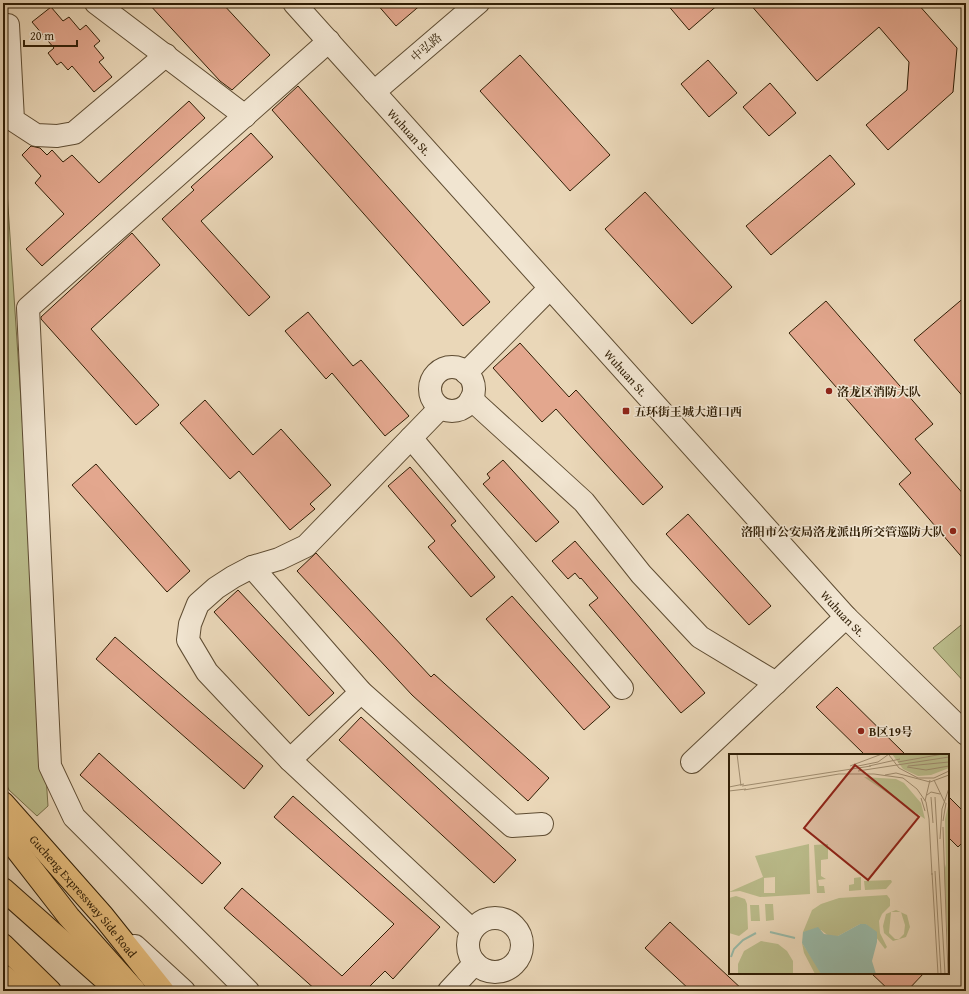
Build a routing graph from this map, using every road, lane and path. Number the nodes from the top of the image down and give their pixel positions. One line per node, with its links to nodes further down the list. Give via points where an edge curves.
1 (96, 3): 6 (street)
2 (294, 3): 5 (street, Wuhuan St.)
3 (478, 3): 7 (street, 中弘路)
4 (8, 25): 6 (street, via 13,120 36,135 57,136 74,133)
5 (329, 41): 7 (street, Wuhuan St.); 8 (street)
6 (166, 55): 8 (street)
7 (374, 92): 9 (street, Wuhuan St.)
8 (245, 116): 37 (street, via 28,308 50,766 74,817)
9 (550, 288): 10 (street); 15 (street, Wuhuan St.)
10 (466, 373): 11 (street, via 473,385); 12 (street, via 453,367 439,371 434,376 431,397)
11 (471, 399): 12 (street, via 461,409 447,411); 16 (street, via 584,502 641,574 700,637)
12 (440, 408): 13 (street)
13 (411, 438): 14 (street, via 306,546); 17 (street)
14 (252, 567): 18 (street); 20 (street, via 216,588 198,604 190,624 188,640 207,672)
15 (846, 617): 16 (street); 19 (street, Wuhuan St.)
16 (776, 683): 21 (street)
17 (622, 688)
18 (361, 692): 20 (street); 23 (street, via 512,826)
19 (966, 734)
20 (290, 760): 27 (street)
21 (692, 762)
22 (3, 803): 26 (main road, Gucheng Expressway Side Road)
23 (542, 824)
24 (3, 832): 34 (main road, via 69,917)
25 (3, 889): 33 (main road)
26 (103, 916): 35 (main road, Gucheng Expressway Side Road); 36 (street)
27 (472, 930): 29 (street, via 468,947); 29 (street, via 486,920 503,919 517,930 522,946 516,962 501,971 491,972)
28 (3, 945): 32 (main road)
29 (475, 963): 38 (street)
30 (3, 976): 31 (main road)
31 (22, 991)
32 (50, 991)
33 (118, 991)
34 (135, 991)
35 (163, 991)
36 (184, 991)
37 (248, 991)
38 (449, 991)

